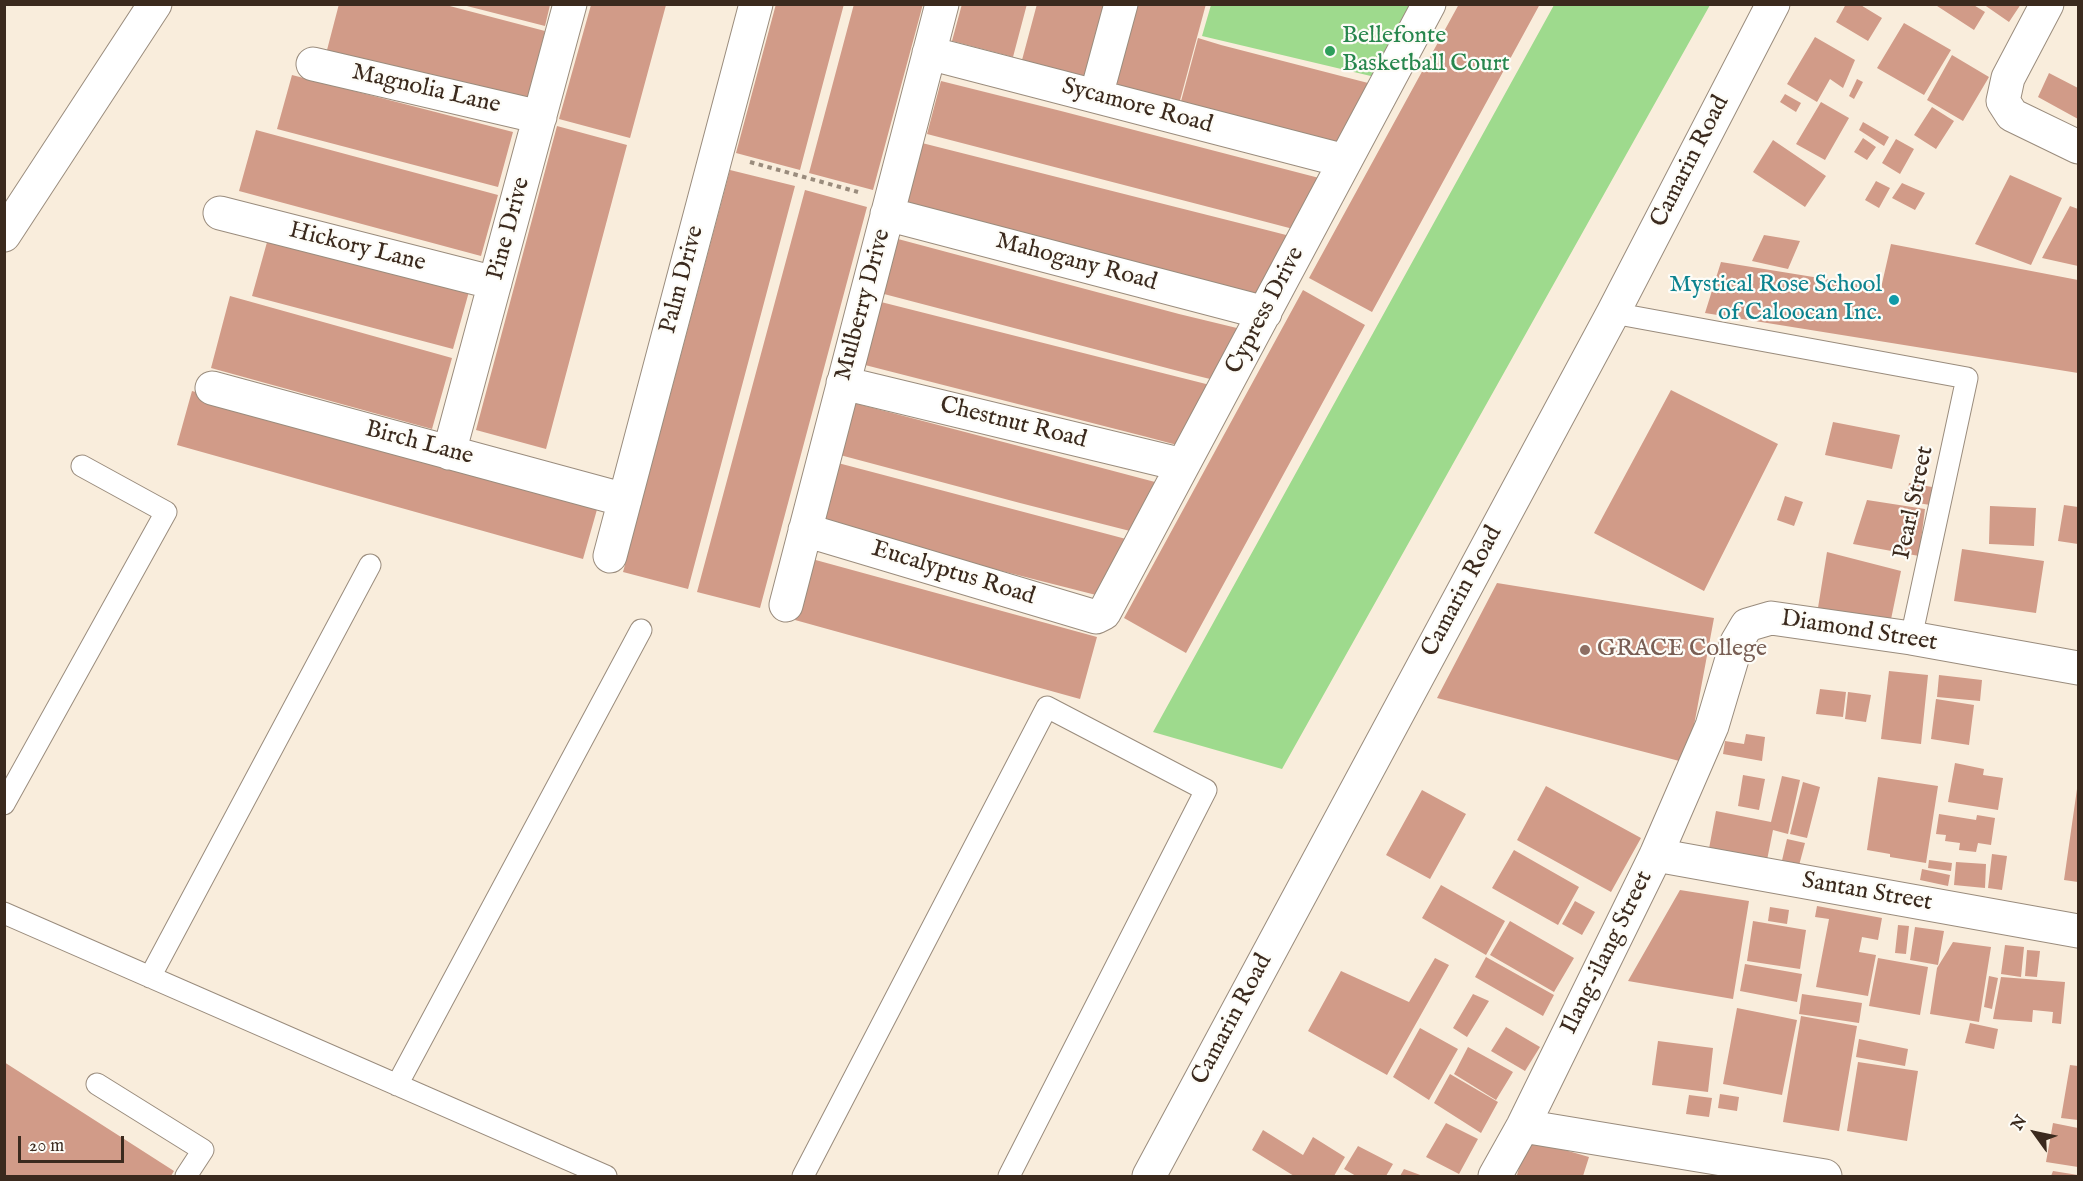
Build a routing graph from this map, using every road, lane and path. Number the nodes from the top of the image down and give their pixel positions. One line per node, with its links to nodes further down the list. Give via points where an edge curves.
1 (156, 4): 18 (street)
2 (570, 4): 12 (street, Pine Drive)
3 (756, 4): 14 (street, Palm Drive)
4 (942, 4): 9 (street, Mulberry Drive)
5 (1121, 4): 11 (street)
6 (1429, 4): 15 (street, Cypress Drive)
7 (2048, 4): 13 (street, via 2008,78 2003,101 2012,115)
8 (1767, 7): 21 (street, Camarin Road)
9 (929, 53): 11 (street, Sycamore Road); 16 (street, Mulberry Drive)
10 (313, 64): 12 (street, Magnolia Lane)
11 (1096, 96): 15 (street, Sycamore Road)
12 (540, 117): 19 (street, Pine Drive)
13 (2079, 147)
14 (717, 153): 16 (path); 27 (street, Palm Drive)
15 (1345, 162): 20 (street, Cypress Drive)
16 (889, 208): 20 (street, Mahogany Road); 22 (street, Mulberry Drive)
17 (220, 213): 19 (street, Hickory Lane)
18 (4, 235)
19 (495, 284): 24 (street, Pine Drive)
20 (1265, 313): 25 (street, Cypress Drive)
21 (1613, 313): 34 (lane, Pearl Street, via 1967,378); 49 (street, Camarin Road)
22 (843, 383): 25 (street, Chestnut Road); 28 (street, Mulberry Drive)
23 (212, 388): 24 (street, Birch Lane)
24 (449, 453): 27 (street, Birch Lane)
25 (1183, 465): 32 (street, Cypress Drive)
26 (82, 466): 37 (lane, via 166,512)
27 (625, 500): 29 (street, Palm Drive)
28 (805, 530): 31 (street, Mulberry Drive); 32 (street, Eucalyptus Road)
29 (610, 556)
30 (370, 565): 41 (lane)
31 (786, 605)
32 (1101, 616)
33 (641, 630): 43 (lane)
34 (1911, 638): 35 (street, Diamond Street); 36 (street, Diamond Street, via 1771,618 1747,625 1737,642)
35 (2079, 669)
36 (1712, 726): 38 (street, Ilang-ilang Street)
37 (4, 804)
38 (1656, 855): 40 (street, Santan Street); 44 (street, Ilang-ilang Street)
39 (4, 914): 41 (lane)
40 (2079, 931)
41 (150, 977): 43 (lane)
42 (97, 1084): 45 (lane, via 203,1150)
43 (397, 1085): 46 (lane)
44 (1524, 1126): 50 (street, Ilang-ilang Street); 51 (street)
45 (186, 1176)
46 (606, 1176)
47 (803, 1176): 48 (lane, via 1047,708 1206,790)
48 (1009, 1176)
49 (1149, 1176)
50 (1495, 1176)
51 (1825, 1176)

